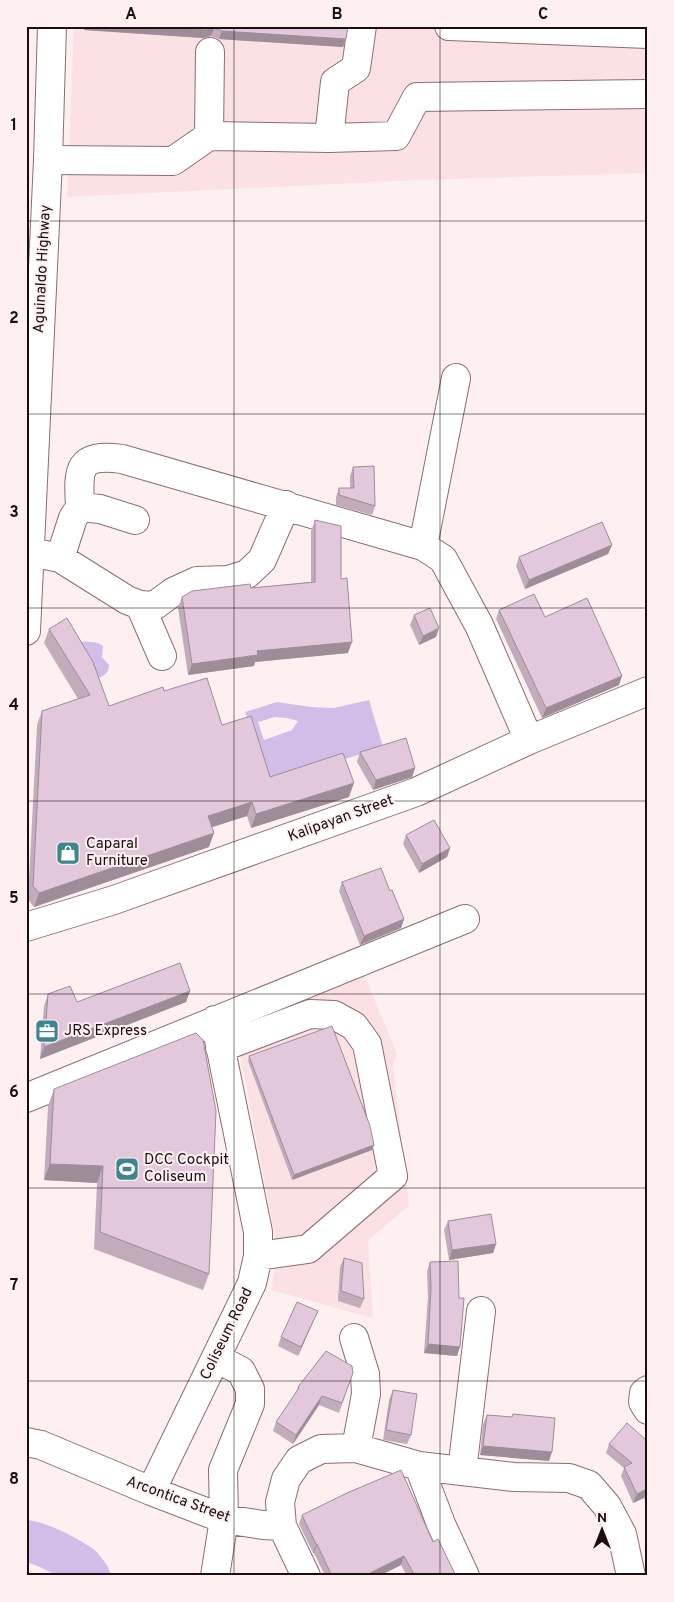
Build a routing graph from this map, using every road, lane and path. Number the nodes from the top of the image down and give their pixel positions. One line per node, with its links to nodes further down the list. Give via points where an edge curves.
1 (52, 26): 9 (main road, Aguinaldo Highway)
2 (362, 26): 8 (main road, via 356,68 335,82)
3 (449, 26): 4 (main road)
4 (648, 34)
5 (210, 52): 7 (main road)
6 (648, 94): 8 (main road, via 417,97 396,136)
7 (209, 136): 8 (main road); 9 (main road, via 173,161)
8 (330, 138)
9 (48, 160): 15 (main road, Aguinaldo Highway)
10 (456, 378): 14 (main road)
11 (286, 506): 12 (main road, via 106,457 87,462 81,469); 14 (main road); 17 (main road, via 262,560 247,574 228,580 197,581 173,592 154,606)
12 (80, 507): 13 (main road, via 100,509); 16 (main road, via 73,518)
13 (135, 520)
14 (422, 546): 21 (main road, via 442,559 480,625)
15 (28, 551): 16 (main road); 18 (main road, Aguinaldo Highway)
16 (60, 558): 17 (main road)
17 (140, 605): 19 (main road)
18 (26, 631)
19 (162, 656)
20 (648, 691): 21 (main road, Kalipayan Street)
21 (529, 740): 23 (main road, Kalipayan Street, via 416,792 114,900)
22 (465, 919): 24 (main road)
23 (26, 927)
24 (215, 1020): 25 (main road, Coliseum Road); 26 (main road)
25 (220, 1048): 27 (main road, Coliseum Road, via 258,1232); 27 (main road, via 310,1014 334,1016 354,1026 367,1044 393,1176 308,1249)
26 (26, 1098)
27 (258, 1256): 30 (main road, Coliseum Road, via 252,1283)
28 (481, 1311): 34 (main road)
29 (354, 1338): 32 (main road, via 365,1374 366,1394)
30 (216, 1358): 35 (main road, Coliseum Road); 36 (main road, via 242,1371 250,1389 250,1404 223,1470)
31 (26, 1442): 35 (main road, Arcontica Street, via 41,1445)
32 (356, 1448): 33 (main road); 37 (main road, via 321,1449 299,1460 286,1479 280,1502)
33 (420, 1466): 34 (main road); 40 (main road, via 441,1524)
34 (462, 1471): 41 (main road, via 514,1477 569,1478 589,1485 607,1506 622,1534)
35 (151, 1492): 36 (main road, Arcontica Street)
36 (224, 1519): 37 (main road, Arcontica Street); 38 (main road)
37 (282, 1526): 39 (main road)
38 (215, 1576)
39 (306, 1576)
40 (465, 1576)
41 (631, 1576)

